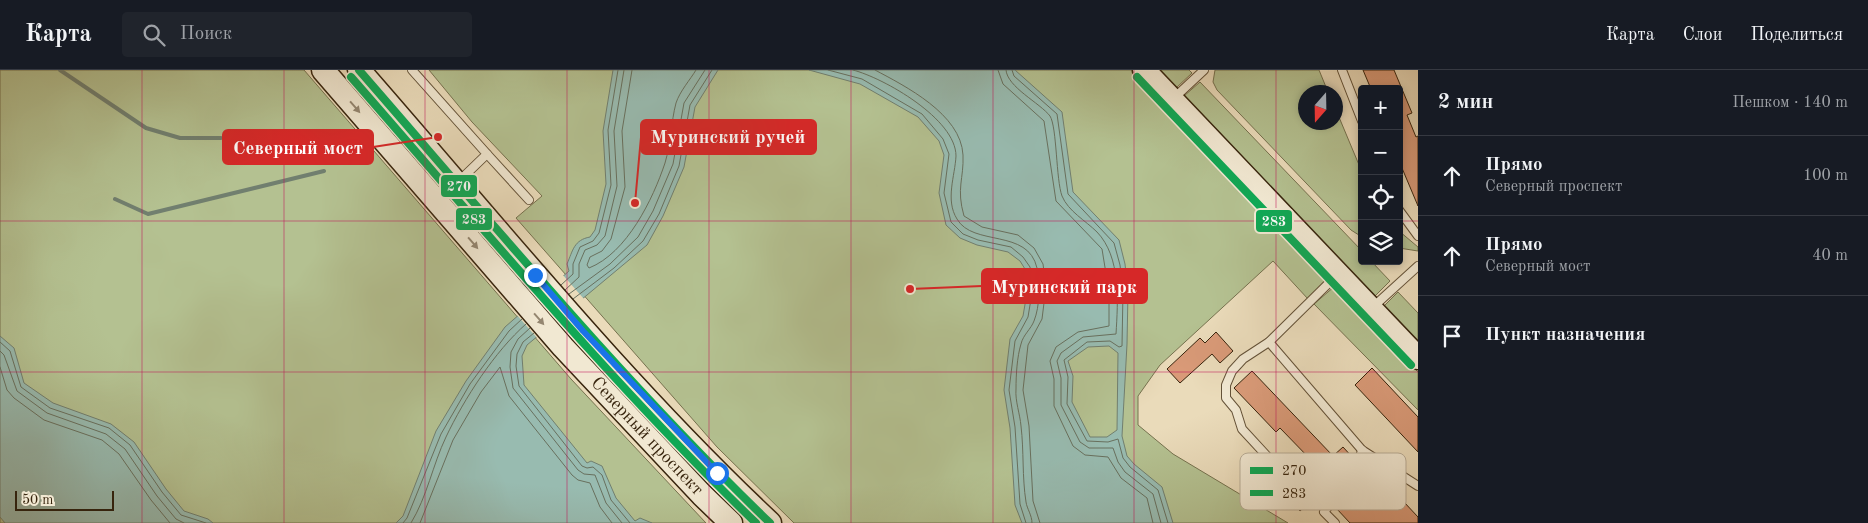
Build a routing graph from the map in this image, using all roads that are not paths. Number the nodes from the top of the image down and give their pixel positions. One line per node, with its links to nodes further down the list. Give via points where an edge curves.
1 (323, 70): 17 (main road, one-way to 17)
2 (359, 70): 10 (main road)
3 (412, 70): 9 (lane)
4 (1144, 70): 7 (main road)
5 (1204, 70): 7 (lane)
6 (1342, 70): 8 (lane)
7 (1172, 100): 16 (main road)
8 (1358, 111)
9 (487, 154): 10 (lane); 11 (lane)
10 (458, 182): 15 (main road)
11 (529, 200)
12 (1403, 215): 13 (lane)
13 (1418, 236)
14 (1418, 266): 18 (lane)
15 (532, 271): 17 (lane); 29 (main road, Северный проспект, via 583,331 717,473)
16 (1338, 274): 18 (main road); 19 (lane)
17 (512, 288): 28 (main road, Северный проспект, one-way to 28, via 563,347)
18 (1371, 308): 20 (main road)
19 (1269, 342): 21 (lane); 22 (lane, via 1243,359 1232,371 1226,385 1226,398 1236,410 1242,429)
20 (1418, 358)
21 (1362, 450): 23 (lane); 24 (lane)
22 (1264, 453)
23 (1361, 453)
24 (1367, 453)
25 (1406, 478): 26 (lane)
26 (1418, 486)
27 (1325, 510): 30 (lane)
28 (731, 523)
29 (770, 523)
30 (1335, 523)

